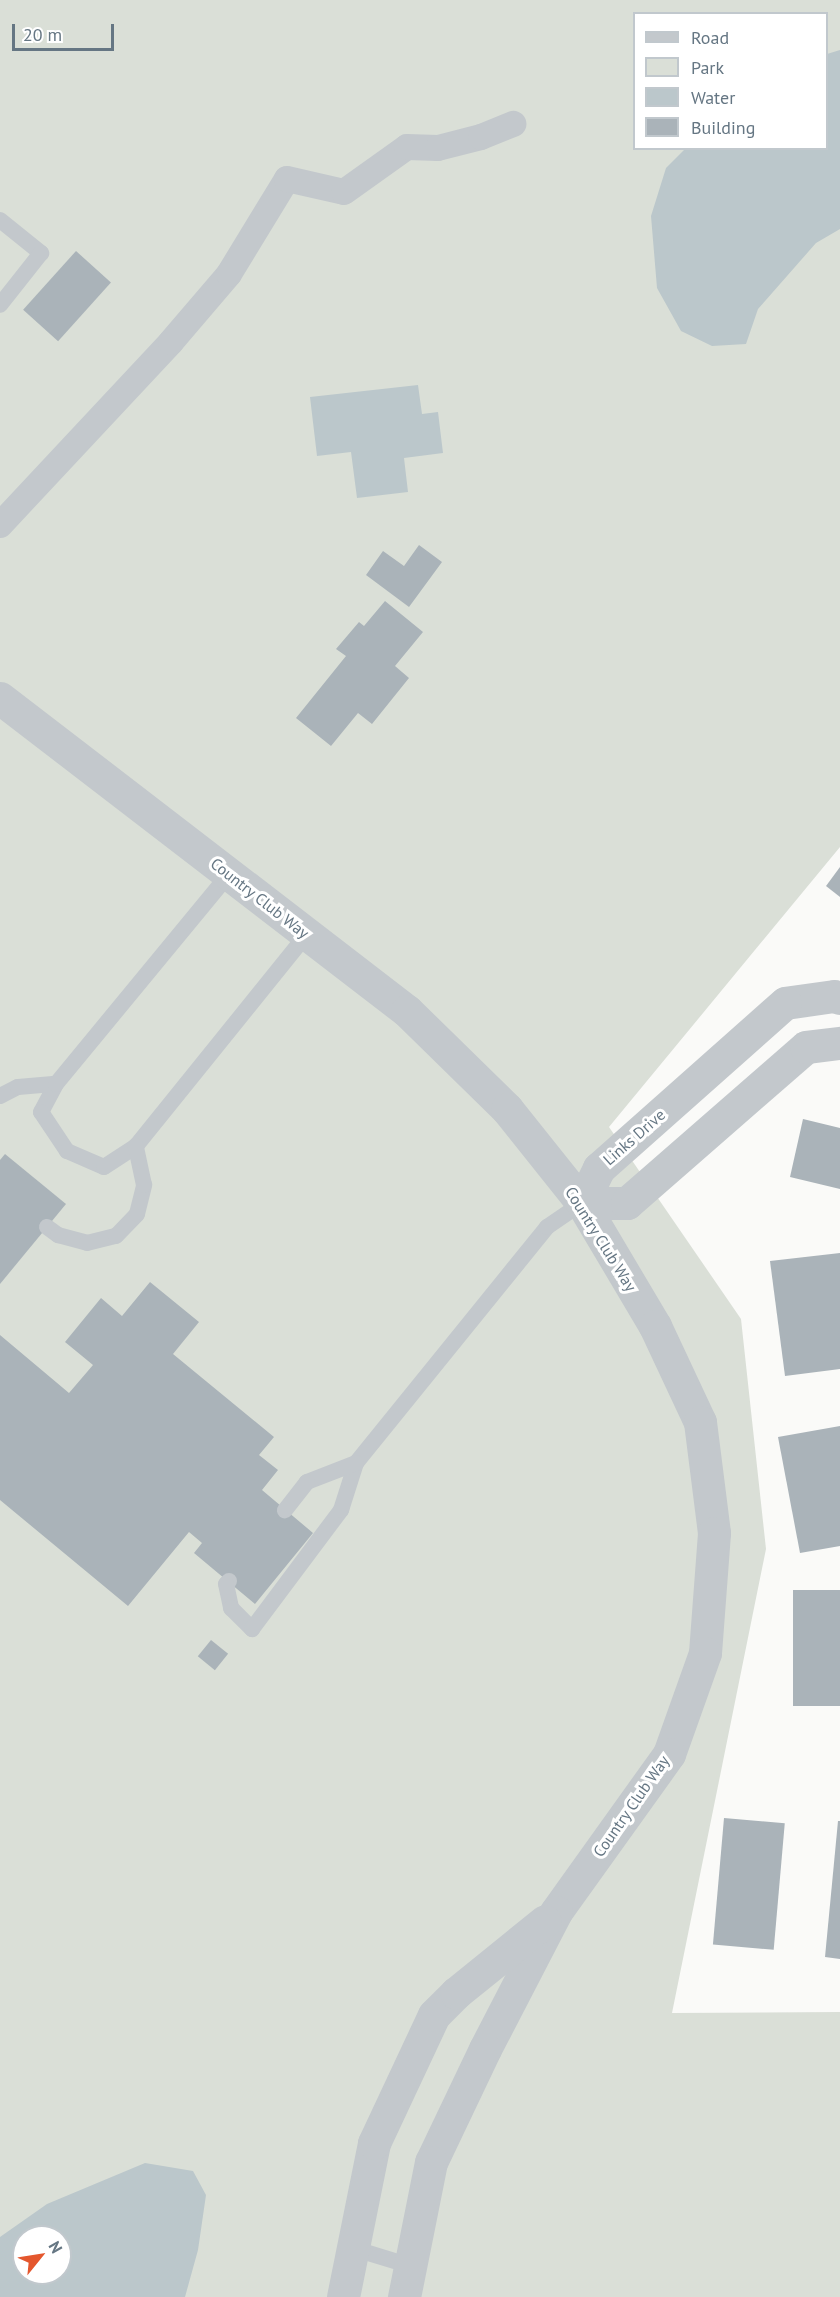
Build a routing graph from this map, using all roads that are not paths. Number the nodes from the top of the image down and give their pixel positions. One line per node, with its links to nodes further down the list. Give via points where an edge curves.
1 (514, 124): 4 (street, via 438,148 406,147 344,192 286,179 229,274)
2 (0, 220): 3 (lane, via 41,253)
3 (0, 305)
4 (0, 525)
5 (0, 698): 6 (street, Country Club Way)
6 (229, 874): 7 (street, Country Club Way); 10 (lane)
7 (308, 934): 12 (lane); 13 (street, Country Club Way, via 407,1011 507,1109)
8 (840, 998): 13 (street, Links Drive, via 785,1003 599,1168)
9 (840, 1043): 13 (street, via 806,1047 627,1203)
10 (56, 1084): 11 (lane, via 18,1087); 12 (lane, via 41,1112 67,1151 104,1167)
11 (0, 1096)
12 (136, 1146): 14 (lane, via 143,1192 137,1214 116,1236 87,1243 58,1235)
13 (582, 1203): 15 (lane, via 547,1227); 18 (street, Country Club Way, via 655,1326 700,1422 714,1533 705,1653 669,1754)
14 (47, 1227)
15 (356, 1463): 16 (lane, via 307,1482); 17 (lane, via 341,1510 252,1629 231,1608 226,1584)
16 (285, 1510)
17 (229, 1581)
18 (556, 1912): 19 (street, Country Club Way, via 434,2015 374,2143); 20 (street, Country Club Way, via 431,2162)
19 (352, 2248): 20 (lane, Country Club Way); 21 (street, Country Club Way)
20 (408, 2281)
21 (343, 2297)

